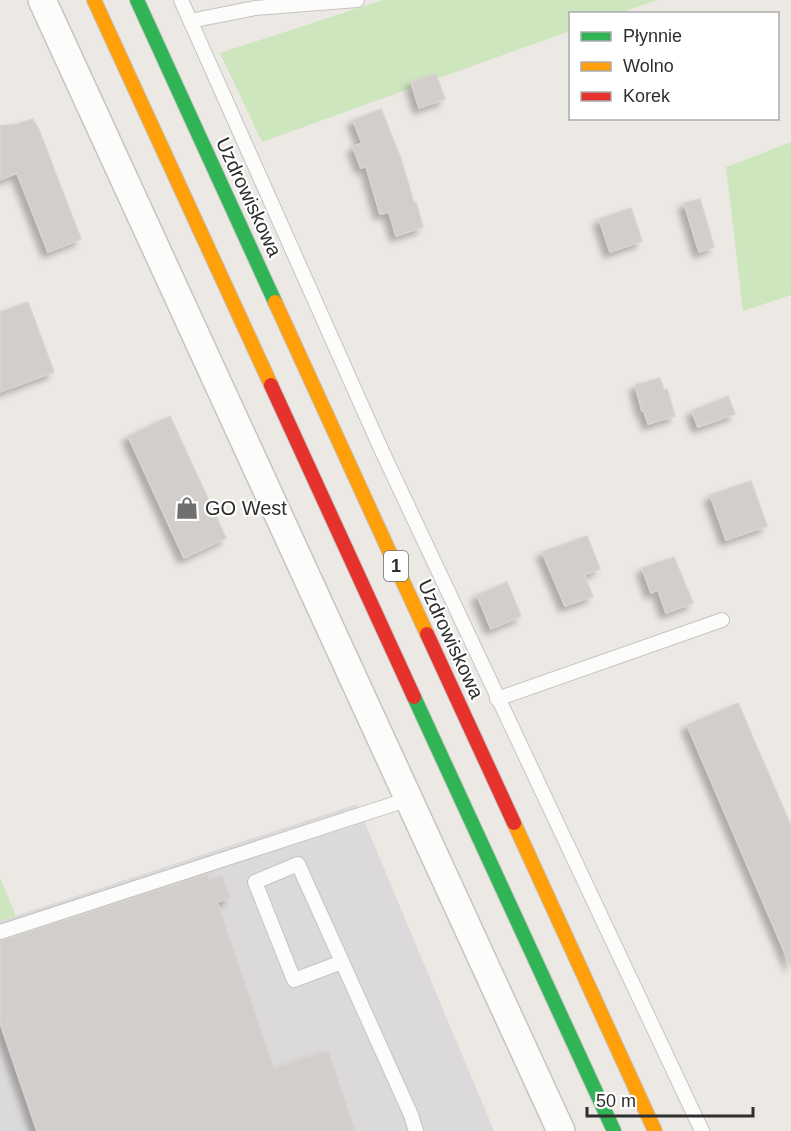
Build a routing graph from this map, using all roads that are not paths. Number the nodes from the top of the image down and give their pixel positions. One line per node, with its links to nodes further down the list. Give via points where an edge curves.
1 (42, 0): 9 (street)
2 (137, 0): 15 (main road, Uzdrowiskowa / 1)
3 (181, 0): 6 (lane)
4 (357, 0): 6 (lane, via 255,8)
5 (96, 3): 12 (main road, 1)
6 (190, 21): 8 (lane)
7 (722, 620): 8 (lane)
8 (497, 699): 16 (lane)
9 (409, 799): 10 (lane); 14 (street)
10 (0, 932)
11 (342, 962): 11 (lane, via 298,864 255,882 294,980); 13 (lane)
12 (612, 1126)
13 (416, 1131)
14 (561, 1131)
15 (655, 1131)
16 (702, 1131)

